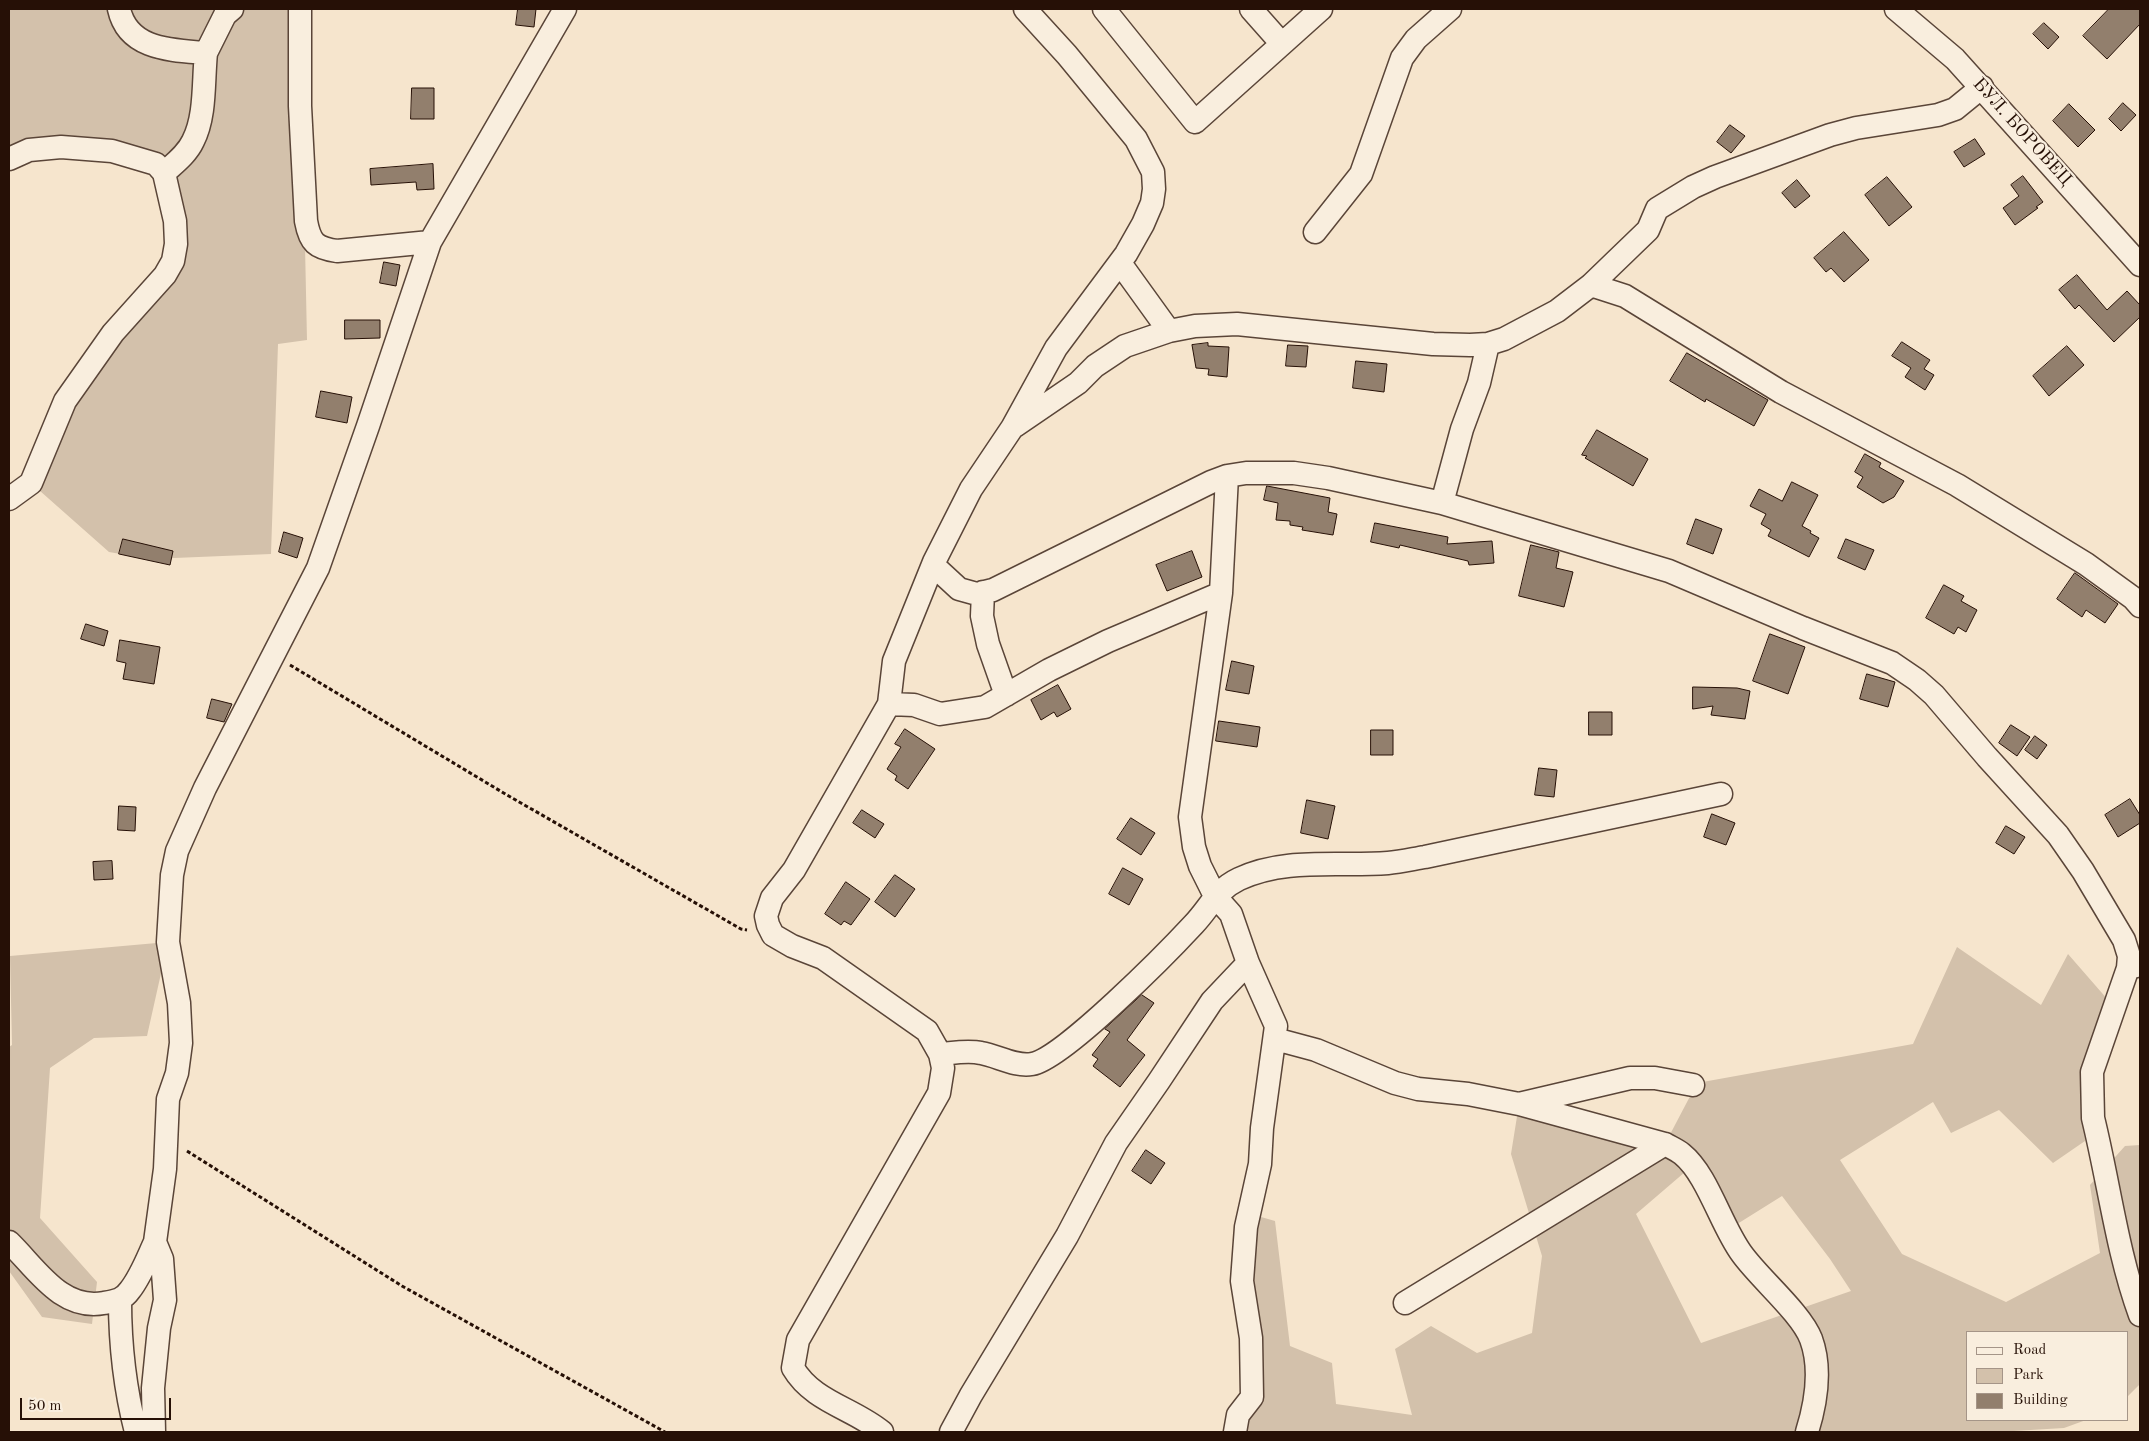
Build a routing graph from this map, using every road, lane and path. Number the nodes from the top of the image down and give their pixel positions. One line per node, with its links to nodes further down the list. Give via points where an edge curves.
1 (119, 9): 12 (street, via 128,31 141,41 164,49)
2 (232, 9): 12 (street, via 225,15)
3 (300, 9): 17 (street, via 300,106 308,235 324,249 337,251)
4 (564, 9): 17 (street)
5 (1025, 9): 18 (street, via 1136,139 1153,172 1152,203)
6 (1104, 9): 11 (street, via 1195,122)
7 (1251, 9): 11 (street)
8 (1321, 9): 11 (street)
9 (1450, 9): 16 (street, via 1416,38 1402,58 1361,174)
10 (1896, 9): 13 (street, БУЛ. БОРОВЕЦ, via 1955,58)
11 (1282, 44)
12 (206, 53): 15 (street, via 201,106 193,142)
13 (1982, 87): 19 (street, БУЛ. БОРОВЕЦ); 20 (street, via 1955,109 1938,116 1830,135 1694,187 1657,209 1648,230)
14 (9, 159): 15 (street, via 48,147 83,148 112,151 156,164)
15 (164, 173): 25 (street, via 175,222 173,261 165,275 113,333 65,401 31,483)
16 (1315, 232)
17 (430, 242): 31 (street, via 318,568)
18 (1120, 263): 21 (street); 23 (street, via 1056,348)
19 (2140, 265)
20 (1590, 285): 22 (street, via 1538,323); 30 (street, via 1625,296 1781,392 1957,485 2086,564)
21 (1170, 331): 22 (street, via 1237,324 1433,344); 23 (street, via 1125,346)
22 (1488, 344): 26 (street, via 1480,383 1462,429)
23 (1012, 428): 27 (street, via 971,489)
24 (1227, 476): 26 (street, via 1294,473); 28 (street); 29 (street)
25 (9, 499)
26 (1442, 503): 38 (street, via 1669,572 1892,663 1934,695 2058,835 2124,940)
27 (933, 565): 28 (street, via 959,589 977,594); 33 (street, via 894,661)
28 (983, 592): 32 (street, via 982,616 988,644)
29 (1221, 593): 32 (street, via 1108,641); 35 (street, via 1190,817 1194,847)
30 (2140, 606)
31 (274, 654): 36 (path, via 499,790 740,929); 43 (street, via 204,788 177,851 172,875 168,942 179,1003 181,1043 177,1073 168,1099)
32 (1006, 695): 33 (street, via 985,707 940,714 914,705)
33 (889, 704): 36 (street, via 794,870 772,898 766,916)
34 (1721, 794): 35 (street, via 1425,857 1388,863 1295,864 1239,879)
35 (1215, 896): 37 (street, via 1232,914); 40 (street, via 1202,916 1173,947 1075,1037 1047,1058 1032,1064 1011,1062 980,1052)
36 (772, 935): 40 (street, via 824,958 927,1031)
37 (1248, 963): 39 (street, via 1276,1026); 54 (street, via 1212,1002 1116,1143 1067,1236)
38 (2134, 966): 49 (street, via 2092,1072 2092,1097 2093,1118 2122,1252)
39 (1275, 1039): 42 (street, via 1316,1050 1394,1083); 55 (street, via 1260,1164 1246,1227 1242,1281 1250,1338 1252,1397 1238,1415)
40 (940, 1054): 53 (street, via 943,1068 939,1094 798,1340 793,1368 814,1394)
41 (1693, 1085): 42 (street, via 1655,1078 1630,1078)
42 (1519, 1104): 44 (street)
43 (167, 1139): 46 (street); 52 (path, via 402,1286)
44 (1665, 1144): 48 (street); 56 (street, via 1682,1154 1692,1166 1742,1254 1811,1338 1817,1377)
45 (9, 1242): 47 (street, via 49,1285 74,1300 90,1306)
46 (155, 1242): 47 (street, via 131,1289); 51 (street, via 162,1259 165,1300 153,1388)
47 (120, 1300): 50 (street, via 122,1364)
48 (1405, 1303)
49 (2140, 1315)
50 (136, 1432)
51 (154, 1432)
52 (665, 1432)
53 (882, 1432)
54 (951, 1432)
55 (1235, 1432)
56 (1807, 1432)

